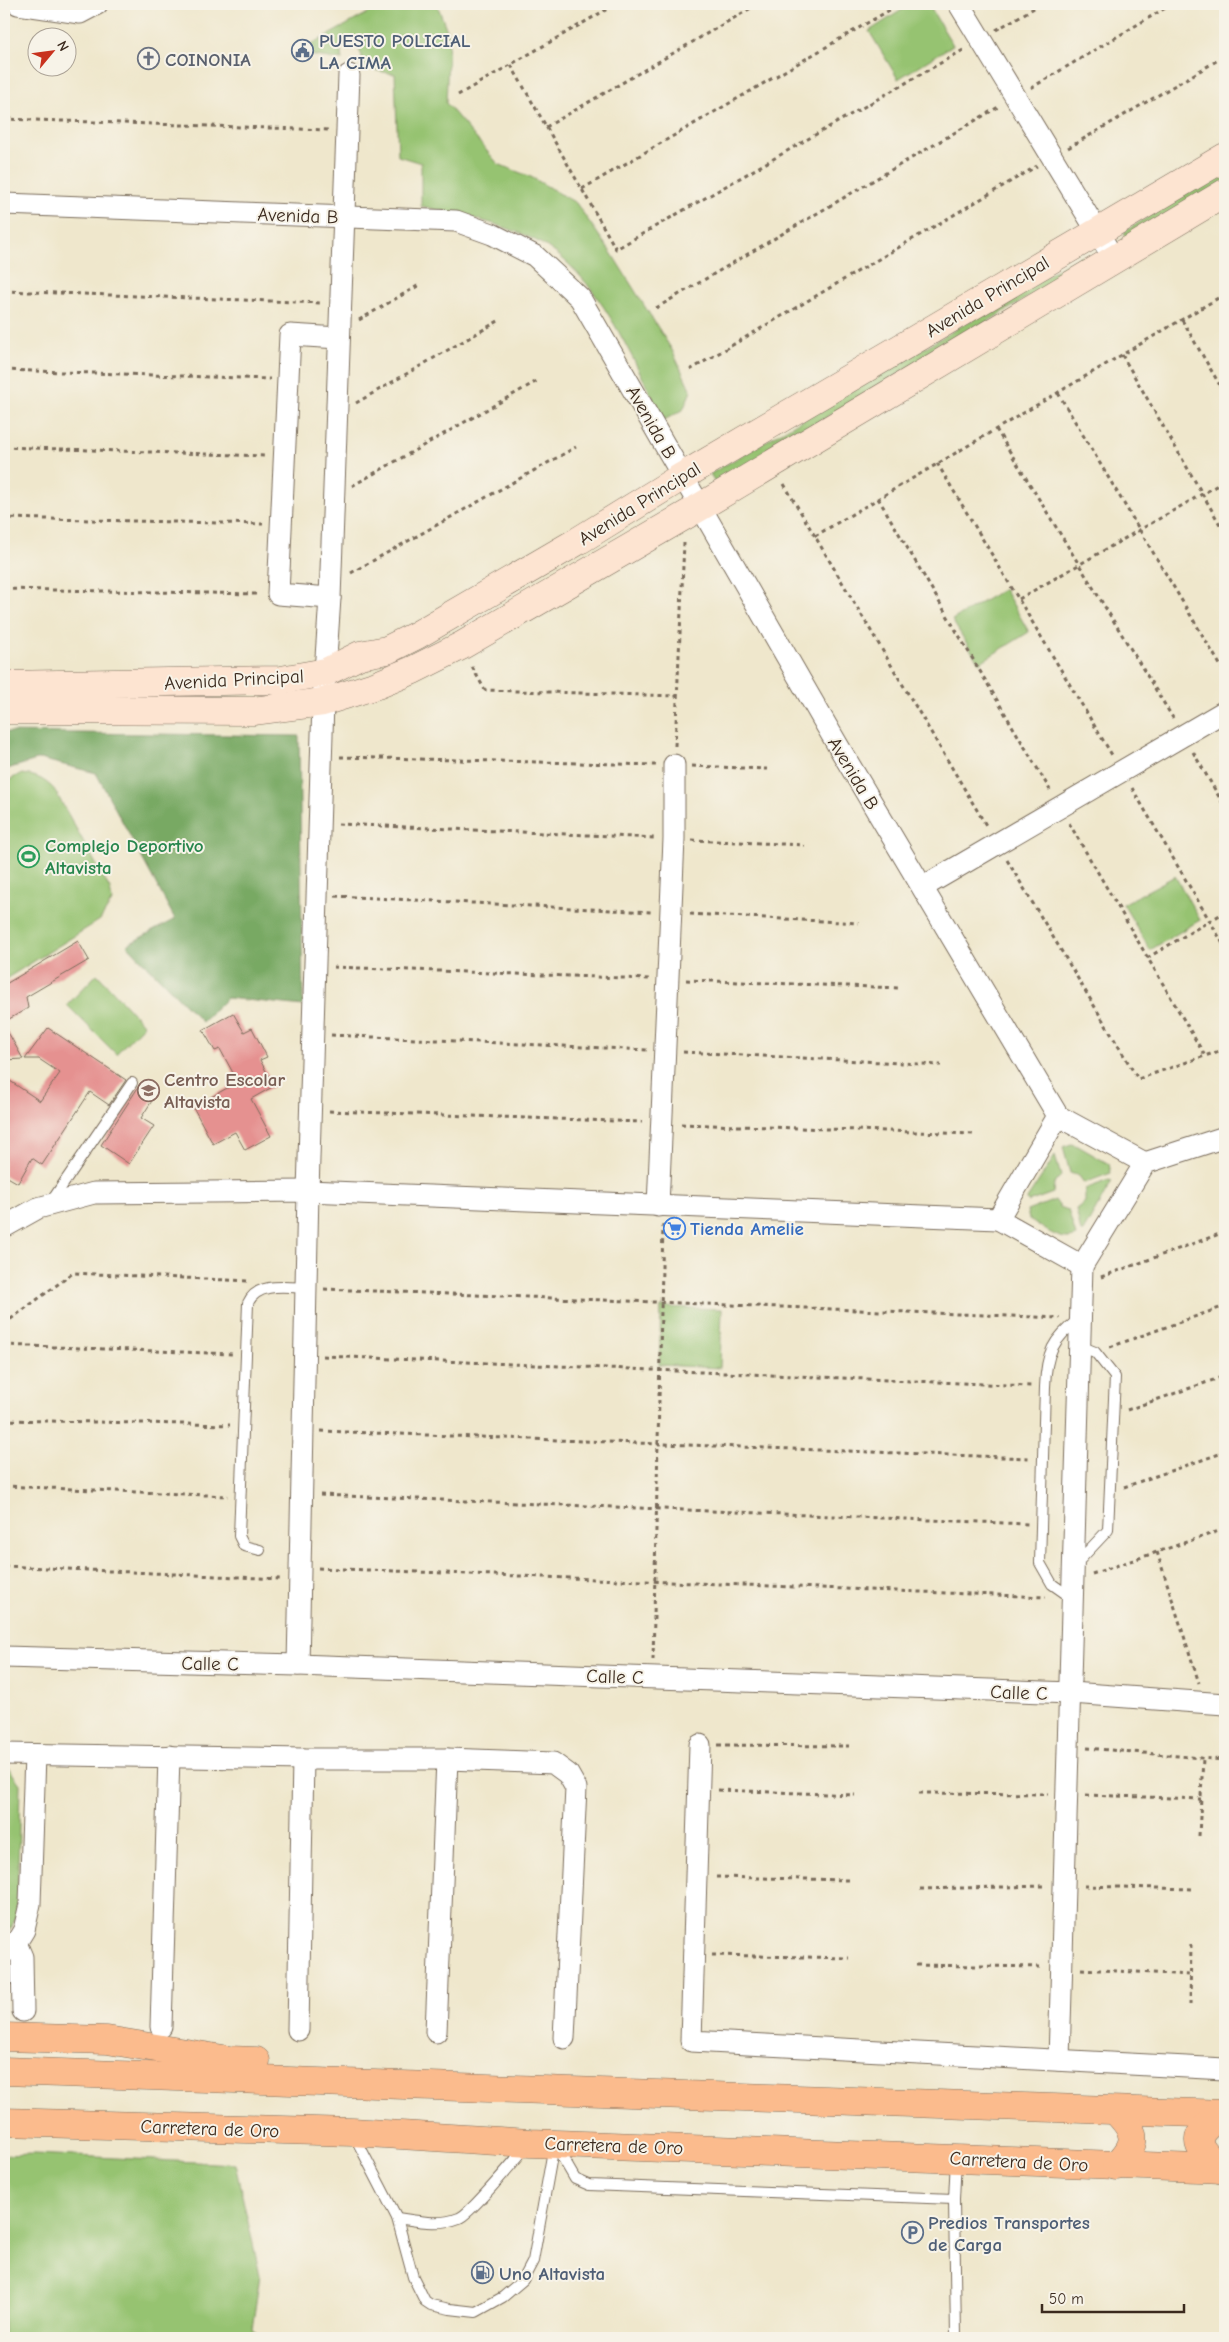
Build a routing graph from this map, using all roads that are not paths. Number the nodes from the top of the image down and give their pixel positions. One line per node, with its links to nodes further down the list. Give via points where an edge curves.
1 (18, 4): 2 (street, via 80,13)
2 (97, 4)
3 (959, 4): 9 (street)
4 (349, 75): 8 (street)
5 (1225, 157): 9 (street, Avenida Principal)
6 (1225, 193): 10 (street, Avenida Principal)
7 (4, 204): 8 (street, Avenida B)
8 (343, 216): 11 (street); 12 (street, Avenida B, via 456,221 492,234 535,256 580,298)
9 (1097, 232): 10 (street); 12 (street, Avenida Principal)
10 (1114, 260): 13 (street, Avenida Principal)
11 (339, 335): 14 (street); 14 (street, via 290,335 278,594)
12 (683, 476): 13 (street, Avenida B); 15 (street, Avenida Principal, via 417,635 387,650 360,656)
13 (692, 511): 17 (street, Avenida Principal, via 460,646 378,685); 21 (street, Avenida B)
14 (330, 592): 15 (street)
15 (326, 672): 16 (street, Avenida Principal, via 282,680); 17 (street)
16 (4, 685)
17 (323, 702): 18 (street, Avenida Principal, via 253,711); 26 (street)
18 (4, 710)
19 (1225, 711): 21 (street)
20 (674, 765): 28 (street)
21 (923, 887): 23 (street, Avenida B)
22 (132, 1083): 27 (lane)
23 (1058, 1116): 25 (street); 29 (street)
24 (1225, 1136): 25 (street)
25 (1145, 1163): 31 (street)
26 (308, 1191): 27 (street, via 94,1193); 28 (street); 32 (street)
27 (50, 1205): 30 (street)
28 (661, 1206): 29 (street)
29 (998, 1219): 31 (street)
30 (4, 1227)
31 (1081, 1275): 33 (street)
32 (306, 1288): 35 (lane, via 260,1290 252,1294 248,1304 240,1536 244,1546); 38 (street)
33 (1080, 1318): 34 (street); 36 (lane, via 1061,1333 1052,1347 1045,1369 1044,1387 1040,1563 1052,1584)
34 (1087, 1349): 36 (street); 36 (lane, via 1115,1377 1108,1530)
35 (260, 1550)
36 (1073, 1582): 39 (street)
37 (4, 1657): 38 (street, Calle C)
38 (298, 1664): 39 (street, Calle C)
39 (1071, 1694): 40 (street, Calle C); 54 (street)
40 (1215, 1704)
41 (700, 1745): 54 (street, via 691,2041)
42 (4, 1754): 43 (street)
43 (35, 1755): 44 (street); 47 (street, via 30,1904 24,1930)
44 (169, 1756): 45 (street); 49 (street)
45 (303, 1759): 46 (street); 50 (street)
46 (447, 1759): 51 (street); 53 (street, via 554,1763 568,1774 576,1788)
47 (10, 1948): 48 (street, via 22,1957)
48 (23, 2011)
49 (161, 2027)
50 (298, 2030)
51 (436, 2032)
52 (4, 2037): 57 (highway, via 107,2040 228,2060 295,2063)
53 (564, 2038)
54 (1059, 2060): 55 (street)
55 (1225, 2069)
56 (4, 2071): 57 (highway)
57 (401, 2084): 58 (highway)
58 (1116, 2111): 59 (highway); 64 (highway, via 1129,2124 1133,2141 1129,2152)
59 (1224, 2114): 65 (highway, via 1199,2135 1199,2145 1204,2154)
60 (4, 2122): 61 (highway, Carretera de Oro)
61 (352, 2132): 62 (highway, Carretera de Oro); 67 (lane)
62 (542, 2143): 63 (highway, Carretera de Oro); 66 (lane, via 575,2178 589,2185); 67 (lane, via 462,2218 429,2222); 67 (lane, via 534,2261 523,2280 486,2308 476,2312 450,2309 431,2305 425,2300 413,2276)
63 (956, 2159): 64 (highway, Carretera de Oro); 66 (lane)
64 (1116, 2166): 65 (highway, Carretera de Oro)
65 (1223, 2169)
66 (954, 2198): 68 (lane)
67 (397, 2218)
68 (956, 2338)

